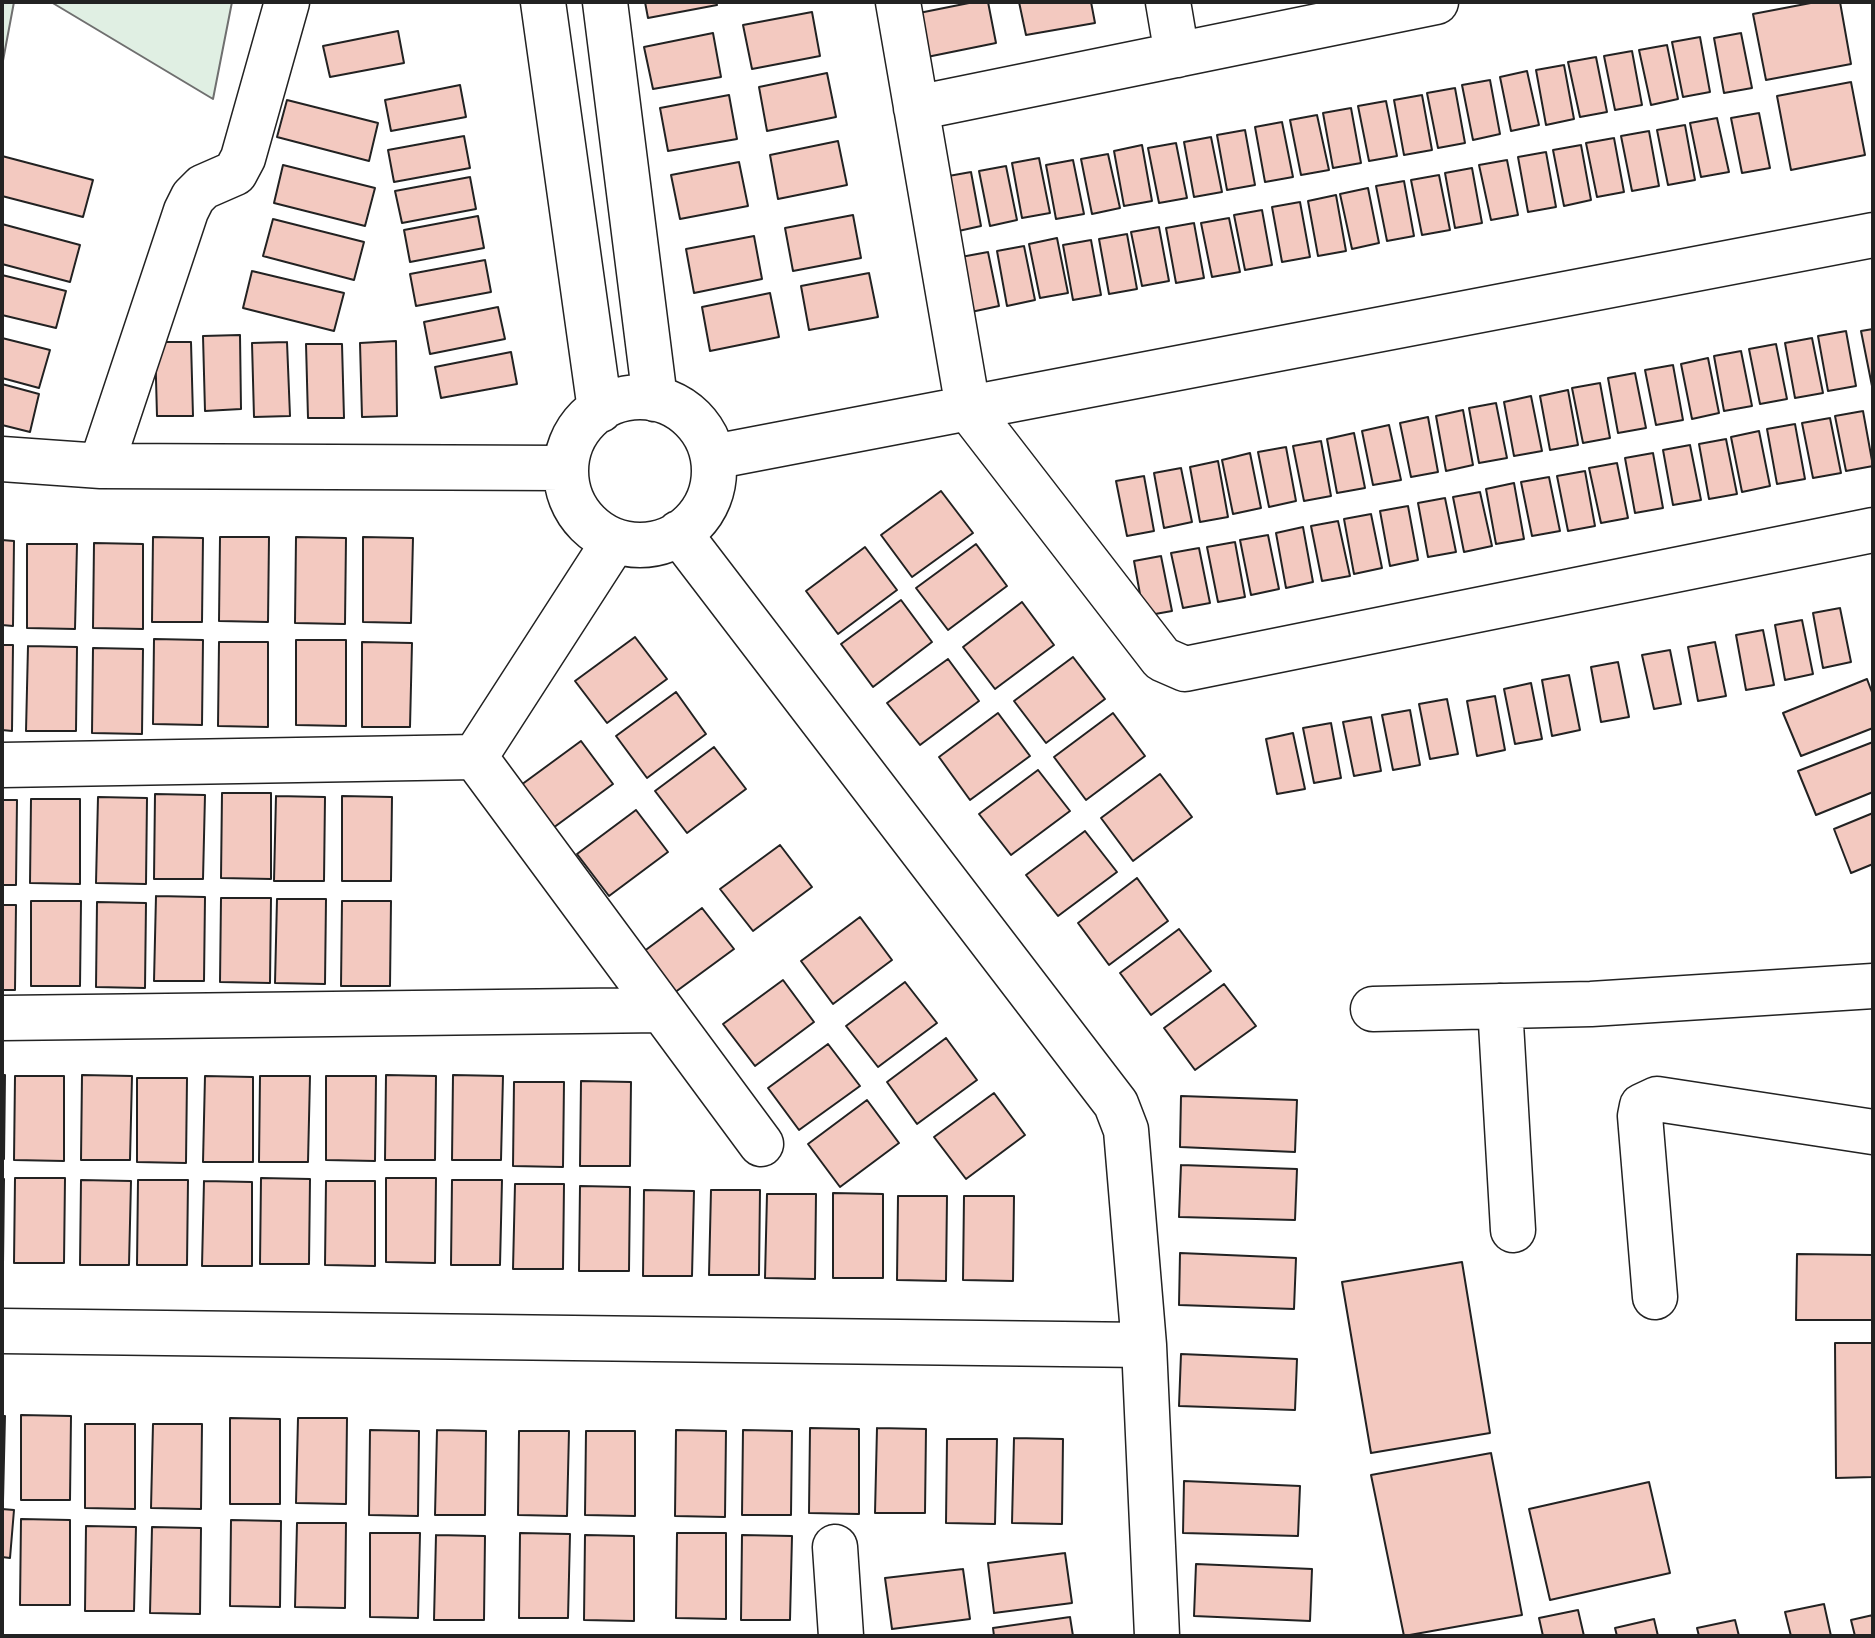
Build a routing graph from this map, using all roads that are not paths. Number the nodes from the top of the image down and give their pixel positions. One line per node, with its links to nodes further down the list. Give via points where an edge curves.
1 (287, 2): 15 (street, via 243,158 235,173 203,187 186,211)
2 (543, 2): 12 (street)
3 (605, 2): 10 (street)
4 (898, 2): 8 (street)
5 (1168, 2): 7 (street)
6 (1434, 2): 7 (street)
7 (1177, 55): 8 (street)
8 (916, 108): 11 (street)
9 (1873, 235): 11 (street)
10 (655, 399): 12 (street, via 619,398); 13 (street, via 667,400 705,429)
11 (968, 408): 13 (street); 17 (street, via 1162,659 1185,669)
12 (600, 410): 16 (street, via 579,424)
13 (713, 457): 18 (street, via 717,475 701,519)
14 (2, 459): 15 (street)
15 (101, 466): 16 (street)
16 (563, 468): 19 (street, via 576,514)
17 (1873, 530)
18 (679, 533): 19 (street, via 661,545); 32 (street, via 1116,1104 1126,1130)
19 (613, 543): 20 (street)
20 (475, 757): 21 (street); 25 (street)
21 (2, 765)
22 (1873, 986): 23 (street)
23 (1500, 1006): 24 (street); 29 (street)
24 (1373, 1009)
25 (662, 1010): 26 (street); 28 (street)
26 (2, 1018)
27 (1873, 1132): 30 (street, via 1657,1099 1642,1106)
28 (761, 1144)
29 (1513, 1230)
30 (1655, 1297)
31 (2, 1331): 32 (street)
32 (1144, 1345): 35 (street)
33 (835, 1547): 34 (street)
34 (841, 1636)
35 (1157, 1636)

